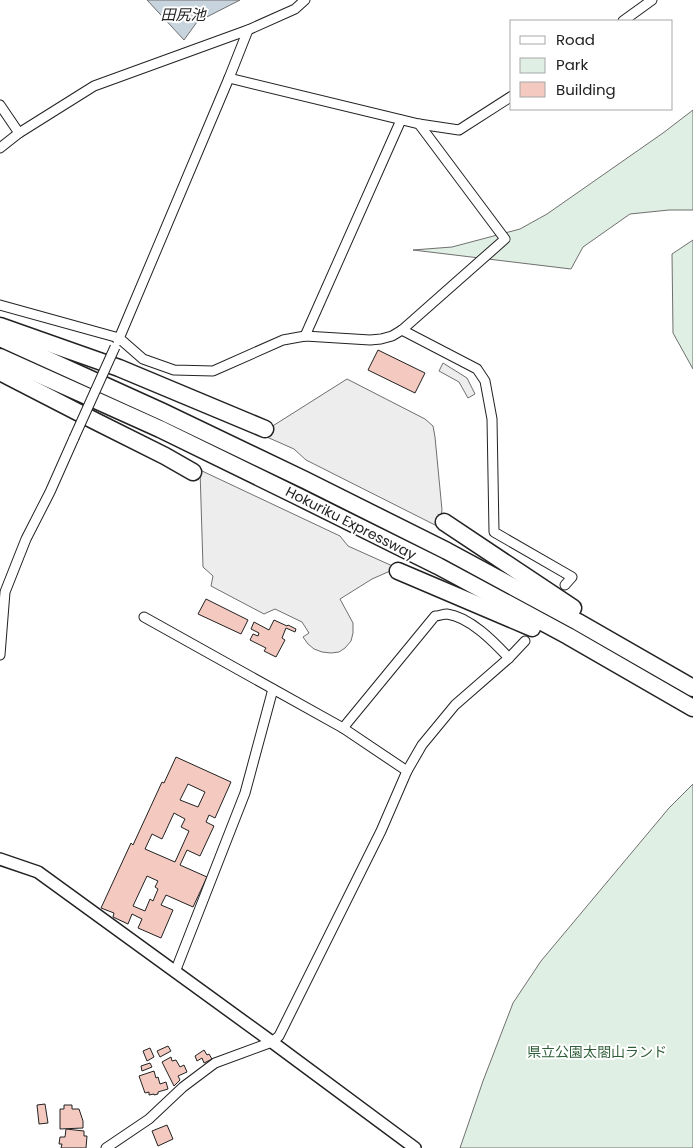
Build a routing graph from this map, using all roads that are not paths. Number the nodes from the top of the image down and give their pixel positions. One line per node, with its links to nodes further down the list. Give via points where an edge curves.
1 (305, 0): 4 (street, via 295,9)
2 (652, 0): 3 (street)
3 (624, 20)
4 (248, 30): 5 (street); 10 (street, via 94,86)
5 (230, 78): 8 (street); 17 (street)
6 (510, 97): 9 (street, via 459,130)
7 (0, 105): 10 (street)
8 (401, 120): 9 (street); 15 (street)
9 (419, 124): 14 (street, via 505,240)
10 (19, 134): 11 (street)
11 (0, 148)
12 (0, 306): 17 (street)
13 (0, 326): 20 (highway, via 119,368)
14 (402, 330): 15 (street, via 392,336 370,340); 24 (street, via 477,369 485,381 492,419 494,532 572,577)
15 (305, 336): 17 (street, via 283,340 212,371 166,368 142,359)
16 (0, 338): 30 (highway, Hokuriku Expressway, via 305,480 578,622)
17 (120, 338): 27 (street, bridge, via 26,539 5,592)
18 (0, 357): 32 (highway, Hokuriku Expressway, via 168,433 429,562 568,636)
19 (0, 372): 21 (highway)
20 (264, 429)
21 (193, 472)
22 (444, 522): 29 (highway, via 586,617)
23 (398, 571): 32 (highway, via 557,639)
24 (565, 585)
25 (144, 617): 31 (street)
26 (525, 642): 28 (street)
27 (0, 655)
28 (510, 658): 33 (street, via 485,633 459,618 446,614 435,616); 34 (street, via 455,705 422,745)
29 (693, 681)
30 (693, 688)
31 (273, 689): 33 (street); 36 (street, via 246,793)
32 (693, 708)
33 (344, 728): 34 (street)
34 (407, 770): 37 (street, via 288,1018)
35 (0, 859): 36 (street, via 38,872)
36 (176, 972): 37 (street)
37 (272, 1042): 38 (street, via 215,1063 149,1119); 39 (street)
38 (106, 1148)
39 (415, 1148)

